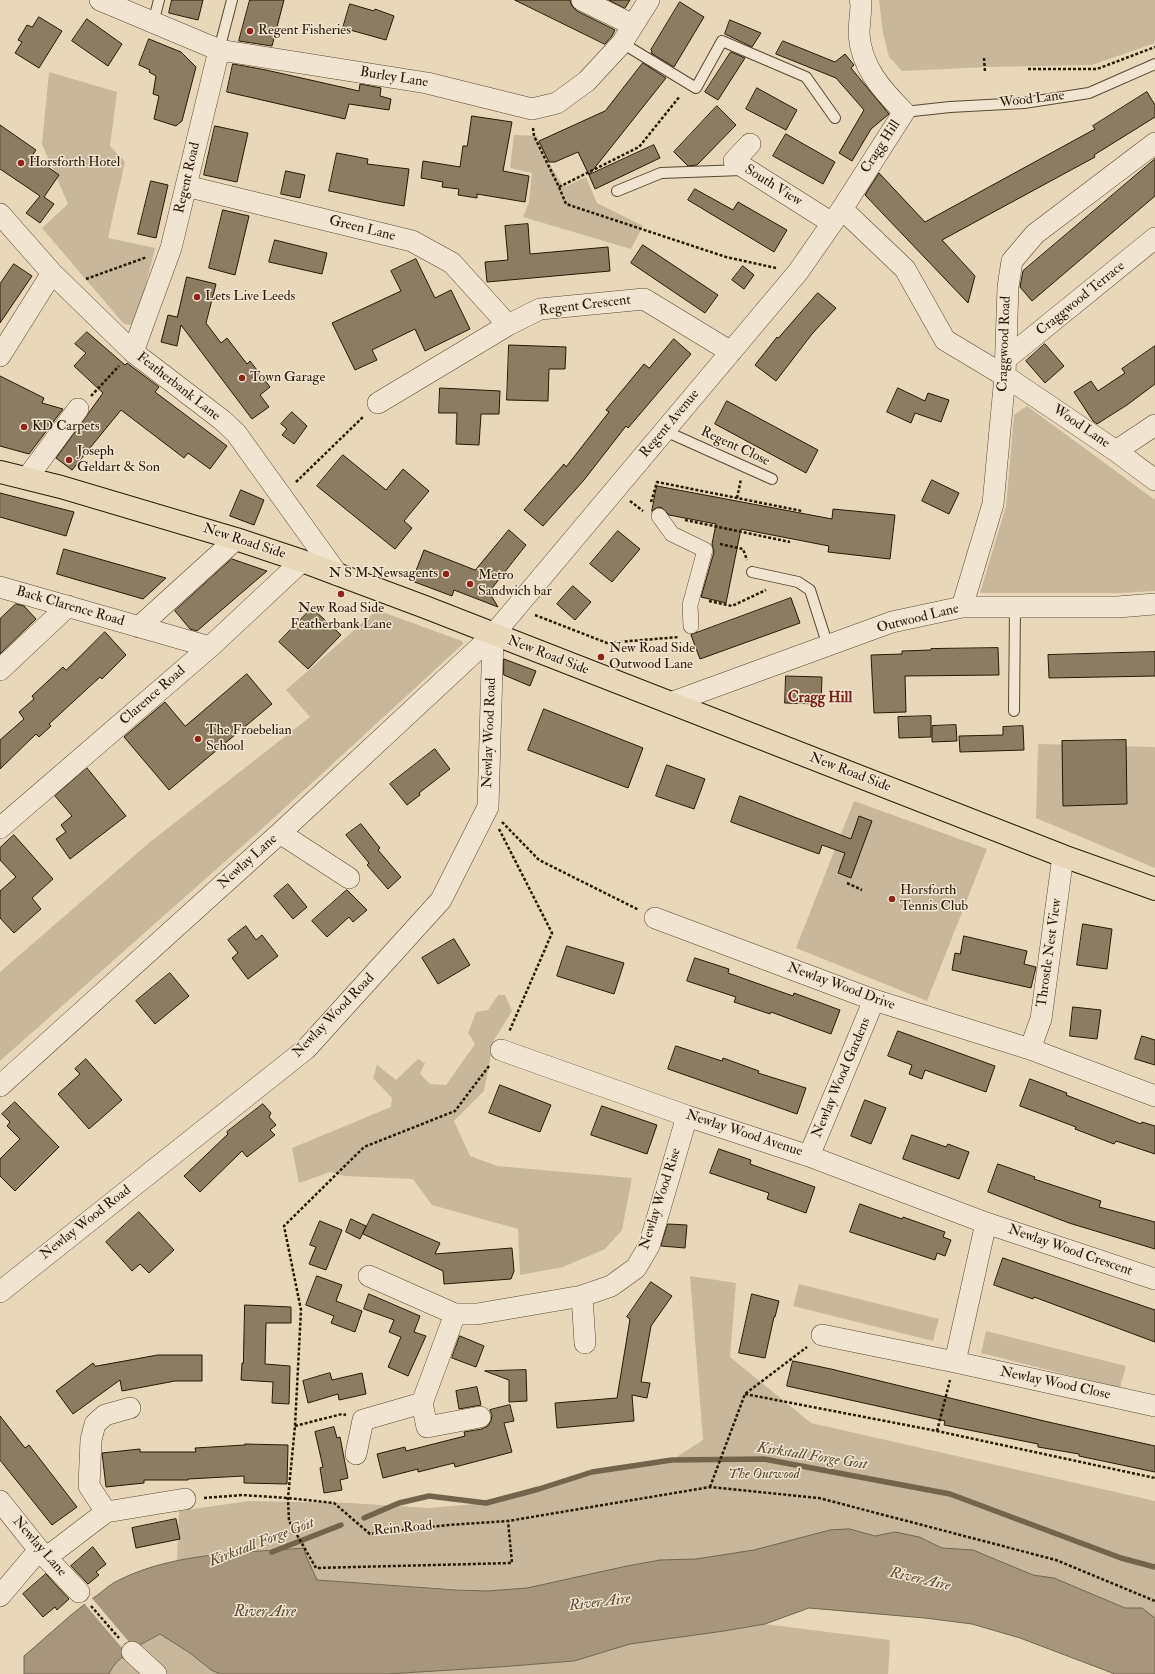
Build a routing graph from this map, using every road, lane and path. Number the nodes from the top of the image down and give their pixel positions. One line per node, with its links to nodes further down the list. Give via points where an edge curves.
1 (100, 0): 7 (street, Burley Lane)
2 (159, 0): 7 (lane)
3 (232, 0): 11 (lane, Regent Road)
4 (582, 0): 8 (street)
5 (649, 0): 8 (street, Burley Lane)
6 (860, 0): 17 (street, Cragg Hill, via 859,33 862,55 874,77)
7 (154, 23): 11 (street, Burley Lane)
8 (633, 25): 9 (street, Burley Lane)
9 (622, 43): 11 (street, Burley Lane, via 587,81 557,103 532,109 427,83); 16 (lane)
10 (1155, 47): 14 (path, via 1097,69)
11 (219, 50): 23 (street, Regent Road)
12 (984, 58): 15 (path)
13 (1155, 64): 17 (lane, Wood Lane, via 1089,93 1024,103)
14 (1028, 69)
15 (985, 72)
16 (688, 83): 18 (lane, via 696,88 722,41 806,77); 24 (path, via 639,147)
17 (904, 112): 26 (street, Cragg Hill)
18 (835, 118)
19 (1155, 143): 36 (street, Craggwood Road, via 1035,234 1012,262 1008,287)
20 (750, 144): 22 (street, South View, via 734,161)
21 (538, 145): 24 (path)
22 (748, 170): 25 (lane, via 661,173); 26 (street, South View)
23 (186, 186): 29 (street, Regent Road); 32 (street, Green Lane, via 412,241 452,263)
24 (559, 187): 30 (path, via 566,204 726,257)
25 (617, 191)
26 (837, 216): 30 (street, Regent Avenue); 36 (street, South View, via 905,269 945,340)
27 (2, 222): 31 (street, Featherbank Lane)
28 (1155, 238): 36 (street, Craggwood Terrace)
29 (172, 248): 31 (path); 33 (street, Regent Road)
30 (798, 272): 34 (street, Regent Avenue)
31 (59, 279): 33 (street, Featherbank Lane); 35 (street)
32 (508, 325): 34 (street, Regent Crescent, via 540,309 644,299); 37 (street, Regent Crescent)
33 (133, 352): 38 (path); 48 (street, Featherbank Lane, via 236,433)
34 (731, 352): 40 (street, Regent Avenue)
35 (0, 356)
36 (1006, 368): 41 (street, Wood Lane); 64 (street, Craggwood Road, via 993,504)
37 (378, 403): 48 (path)
38 (70, 414): 43 (street)
39 (1155, 425): 41 (street)
40 (665, 431): 44 (lane, Regent Close); 47 (street, Regent Avenue)
41 (1116, 451): 45 (street, Wood Lane)
42 (0, 472): 43 (main road, New Road Side)
43 (27, 478): 52 (main road, New Road Side)
44 (772, 479)
45 (1155, 480)
46 (740, 482): 49 (path)
47 (615, 490): 51 (path); 63 (street, Regent Avenue)
48 (281, 497): 57 (street, Featherbank Lane)
49 (737, 498): 50 (path); 51 (path, via 657,482)
50 (802, 511)
51 (653, 515): 53 (path); 54 (street, via 672,534)
52 (236, 539): 55 (main road, New Road Side); 67 (street, Back Clarence Road)
53 (790, 542)
54 (699, 547): 56 (path, via 711,542 743,549); 60 (street, via 705,550)
55 (302, 561): 57 (main road, New Road Side); 70 (street, Clarence Road)
56 (752, 572): 58 (lane)
57 (338, 575): 68 (main road, New Road Side)
58 (788, 580): 60 (path, via 732,606); 69 (lane, via 798,582 810,590)
59 (0, 587): 62 (street, Back Clarence Road)
60 (693, 598): 66 (street, via 690,605)
61 (1155, 604): 65 (street, Outwood Lane, via 1118,607)
62 (68, 606): 67 (street, Back Clarence Road); 71 (street)
63 (516, 607): 66 (path, via 607,643 685,636); 68 (street, Regent Avenue)
64 (962, 607): 65 (street, Outwood Lane); 69 (street, Outwood Lane, via 892,622)
65 (1015, 607): 73 (lane)
66 (691, 626)
67 (139, 627): 70 (street, Back Clarence Road)
68 (493, 635): 72 (main road, New Road Side); 74 (street, Newlay Wood Road); 76 (street, Newlay Lane)
69 (828, 646): 72 (street, Outwood Lane)
70 (210, 647): 75 (street, Clarence Road)
71 (0, 670)
72 (670, 703): 77 (main road, New Road Side)
73 (1014, 711)
74 (488, 807): 82 (path, via 539,860); 85 (path, via 552,933); 93 (street, Newlay Wood Road, via 441,900 306,1049)
75 (0, 828)
76 (280, 833): 78 (street); 86 (street, Newlay Lane)
77 (1063, 856): 80 (main road, New Road Side); 84 (street, Throstle Nest View, via 1041,1019)
78 (349, 878)
79 (847, 883): 81 (path)
80 (1155, 889)
81 (862, 890)
82 (655, 918): 83 (street, Newlay Wood Drive)
83 (874, 1000): 84 (street, Newlay Wood Drive); 89 (street, Newlay Wood Gardens)
84 (1030, 1049): 87 (street)
85 (501, 1050): 88 (street, Newlay Wood Avenue); 105 (path, via 455,1111 364,1147 284,1226 301,1310)
86 (0, 1086)
87 (1155, 1096)
88 (687, 1116): 89 (street, Newlay Wood Avenue); 94 (street, Newlay Wood Rise, via 649,1246 636,1268 611,1286)
89 (809, 1156): 90 (street, Newlay Wood Avenue)
90 (986, 1222): 92 (street, Newlay Wood Crescent); 98 (street)
91 (369, 1276): 95 (street, Newlay Wood Rise)
92 (1155, 1279)
93 (0, 1292)
94 (582, 1296): 95 (street, Newlay Wood Rise, via 477,1314); 97 (street)
95 (455, 1314): 100 (street)
96 (822, 1335): 98 (street, Newlay Wood Close); 99 (path)
97 (585, 1343)
98 (955, 1362): 101 (street, Newlay Wood Close); 106 (path)
99 (745, 1394): 106 (path); 109 (path)
100 (422, 1403): 103 (street, via 428,1427); 104 (street)
101 (1155, 1406)
102 (130, 1408): 113 (street, via 105,1415 95,1424 91,1440 89,1486)
103 (480, 1416)
104 (363, 1420): 105 (path, via 342,1414); 107 (street)
105 (295, 1426): 110 (path)
106 (937, 1431): 108 (path)
107 (356, 1454)
108 (1155, 1478)
109 (710, 1487): 114 (path, Rein Road); 118 (path, Rein Road, via 819,1498 1056,1560)
110 (288, 1498): 111 (path, Rein Road, via 242,1495); 114 (path, Rein Road, via 334,1503 370,1534); 114 (path, via 289,1521 316,1568 512,1563)
111 (185, 1499): 113 (street)
112 (0, 1502): 115 (street, Newlay Lane)
113 (106, 1512): 115 (street)
114 (508, 1521)
115 (43, 1554): 116 (street, Newlay Lane); 117 (street)
116 (79, 1592): 119 (path)
117 (0, 1596)
118 (1155, 1601)
119 (132, 1652): 120 (street)
120 (156, 1674)

